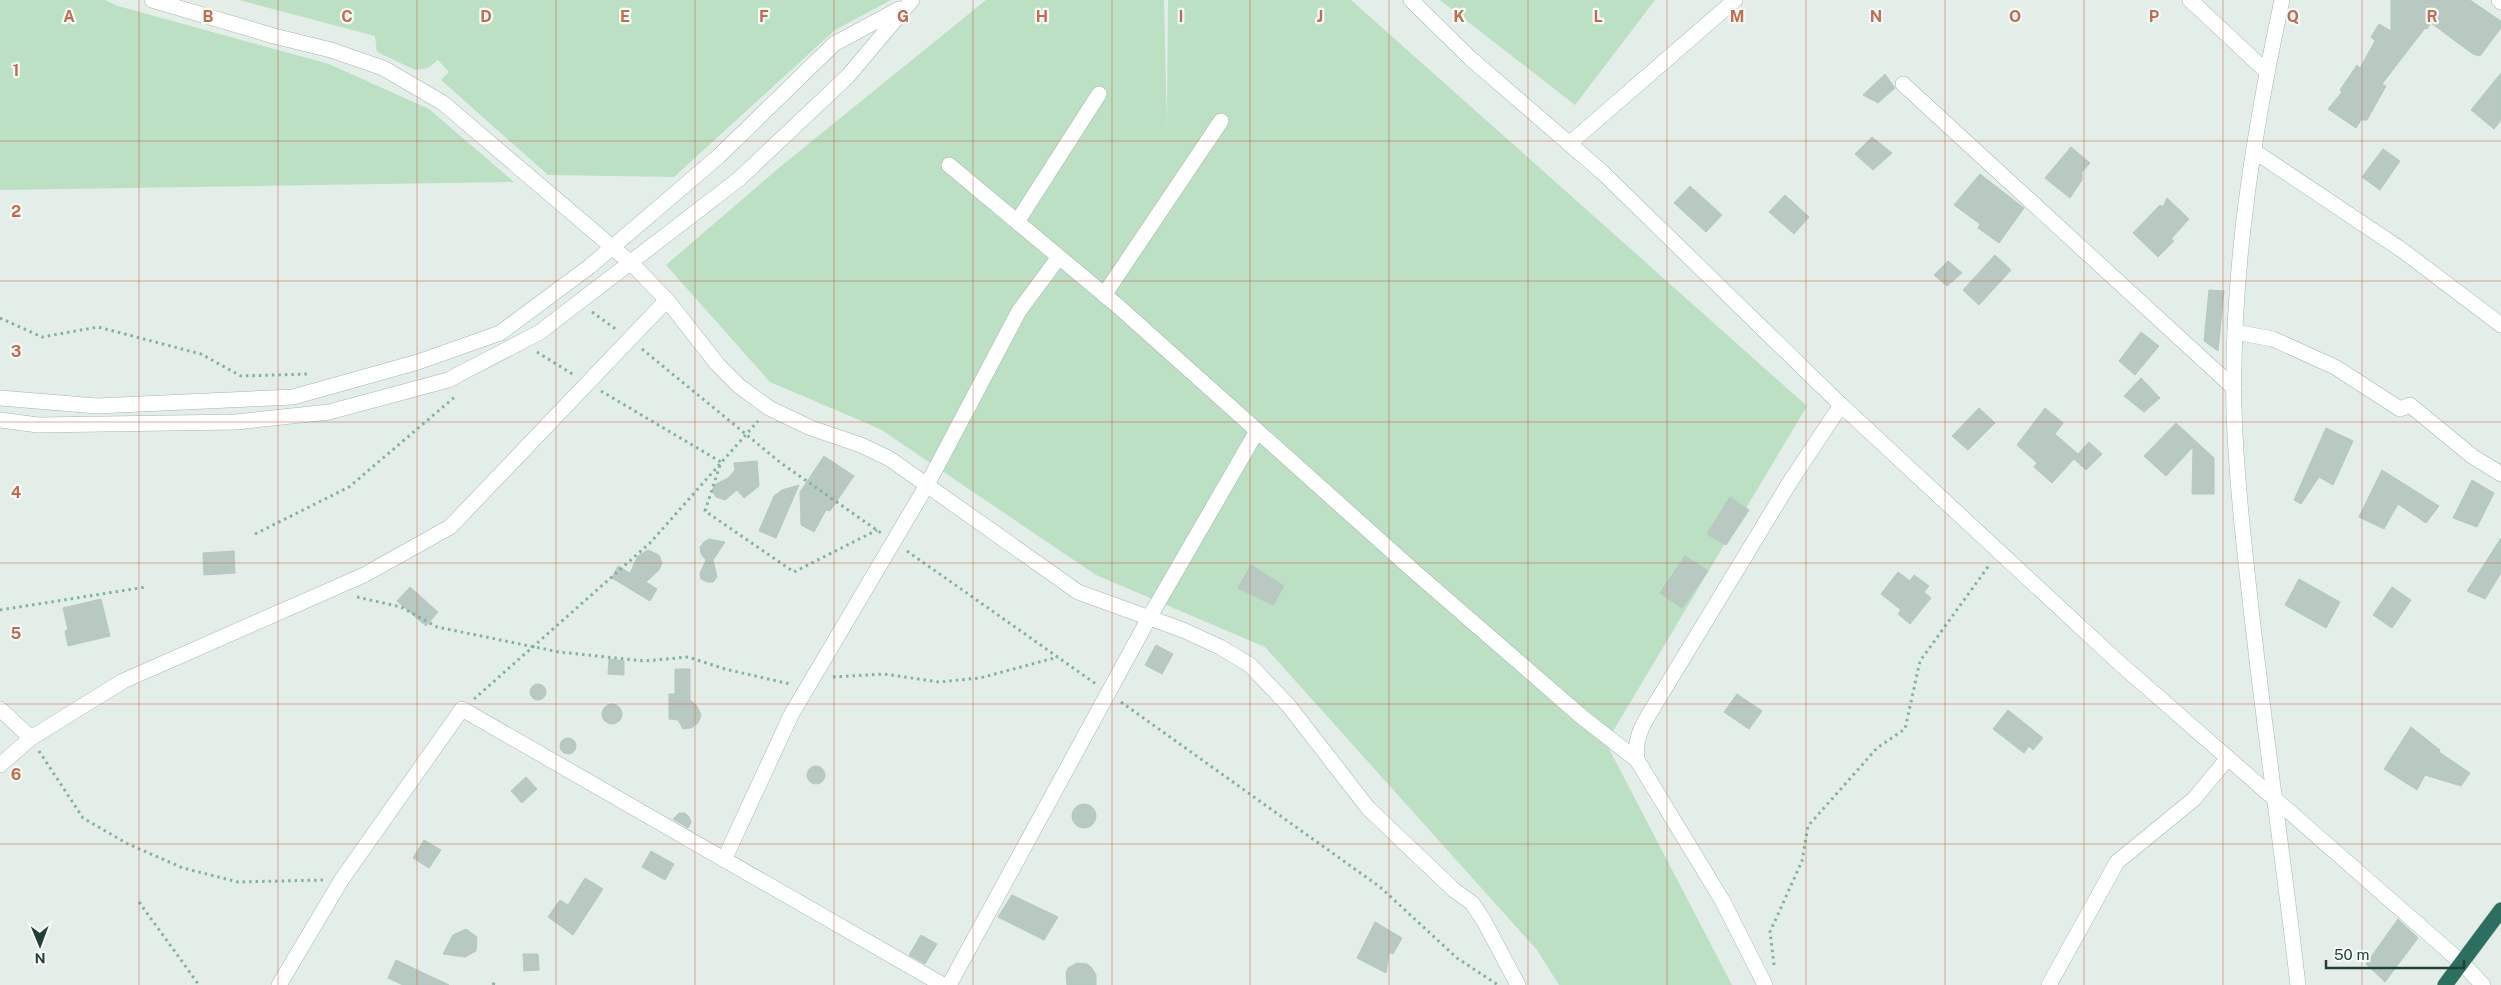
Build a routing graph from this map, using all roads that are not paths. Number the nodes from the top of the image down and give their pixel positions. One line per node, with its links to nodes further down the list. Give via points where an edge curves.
1 (152, 0): 15 (street, via 383,68 443,103)
2 (1411, 0): 11 (street, via 1470,58)
3 (1735, 0): 11 (street)
4 (2190, 0): 7 (street)
5 (2282, 0): 7 (street)
6 (910, 2): 15 (street, via 834,44 719,156); 17 (street, via 848,76 739,179)
7 (2267, 72): 12 (street)
8 (1903, 84): 22 (street)
9 (1100, 94): 14 (street)
10 (1221, 121): 18 (street)
11 (1569, 144): 24 (street)
12 (2254, 151): 20 (street, via 2402,250); 21 (street, via 2242,224)
13 (949, 165): 14 (street)
14 (1017, 222): 16 (street)
15 (612, 247): 17 (street); 23 (street, via 500,333 418,362 293,397 97,406)
16 (1059, 257): 18 (street); 28 (street, via 1019,311)
17 (631, 263): 19 (street); 25 (street, via 540,332 448,380 330,412 236,422 38,425)
18 (1104, 295): 26 (street)
19 (667, 300): 28 (street, via 718,365 739,386 769,408 890,459); 31 (street, via 450,527 364,575 122,681)
20 (2501, 325)
21 (2235, 332): 22 (street); 27 (street, via 2273,339 2335,367 2400,409 2410,404 2472,456)
22 (2234, 388): 35 (street, via 2246,560)
23 (0, 398)
24 (1841, 405): 32 (street, via 2116,660); 33 (street, via 1790,482 1638,733)
25 (0, 420)
26 (1257, 431): 29 (street); 33 (street, via 1582,717)
27 (2501, 474)
28 (927, 485): 29 (street, via 1078,592); 36 (street, via 791,715)
29 (1149, 618): 41 (street); 42 (street, via 1220,647 1250,665 1288,705 1368,808 1454,890 1472,903)
30 (0, 709): 31 (street)
31 (31, 738): 34 (street)
32 (2228, 758): 35 (street); 44 (street, via 2194,799 2117,862)
33 (1637, 760): 43 (street, via 1722,900)
34 (0, 765)
35 (2274, 798): 38 (street); 45 (street)
36 (724, 860): 39 (street, via 462,709 342,879); 40 (street)
37 (2501, 910): 38 (highway)
38 (2461, 962): 46 (highway); 47 (street)
39 (279, 985)
40 (943, 985)
41 (948, 985)
42 (1518, 985)
43 (1765, 985)
44 (2049, 985)
45 (2298, 985)
46 (2445, 985)
47 (2483, 985)

